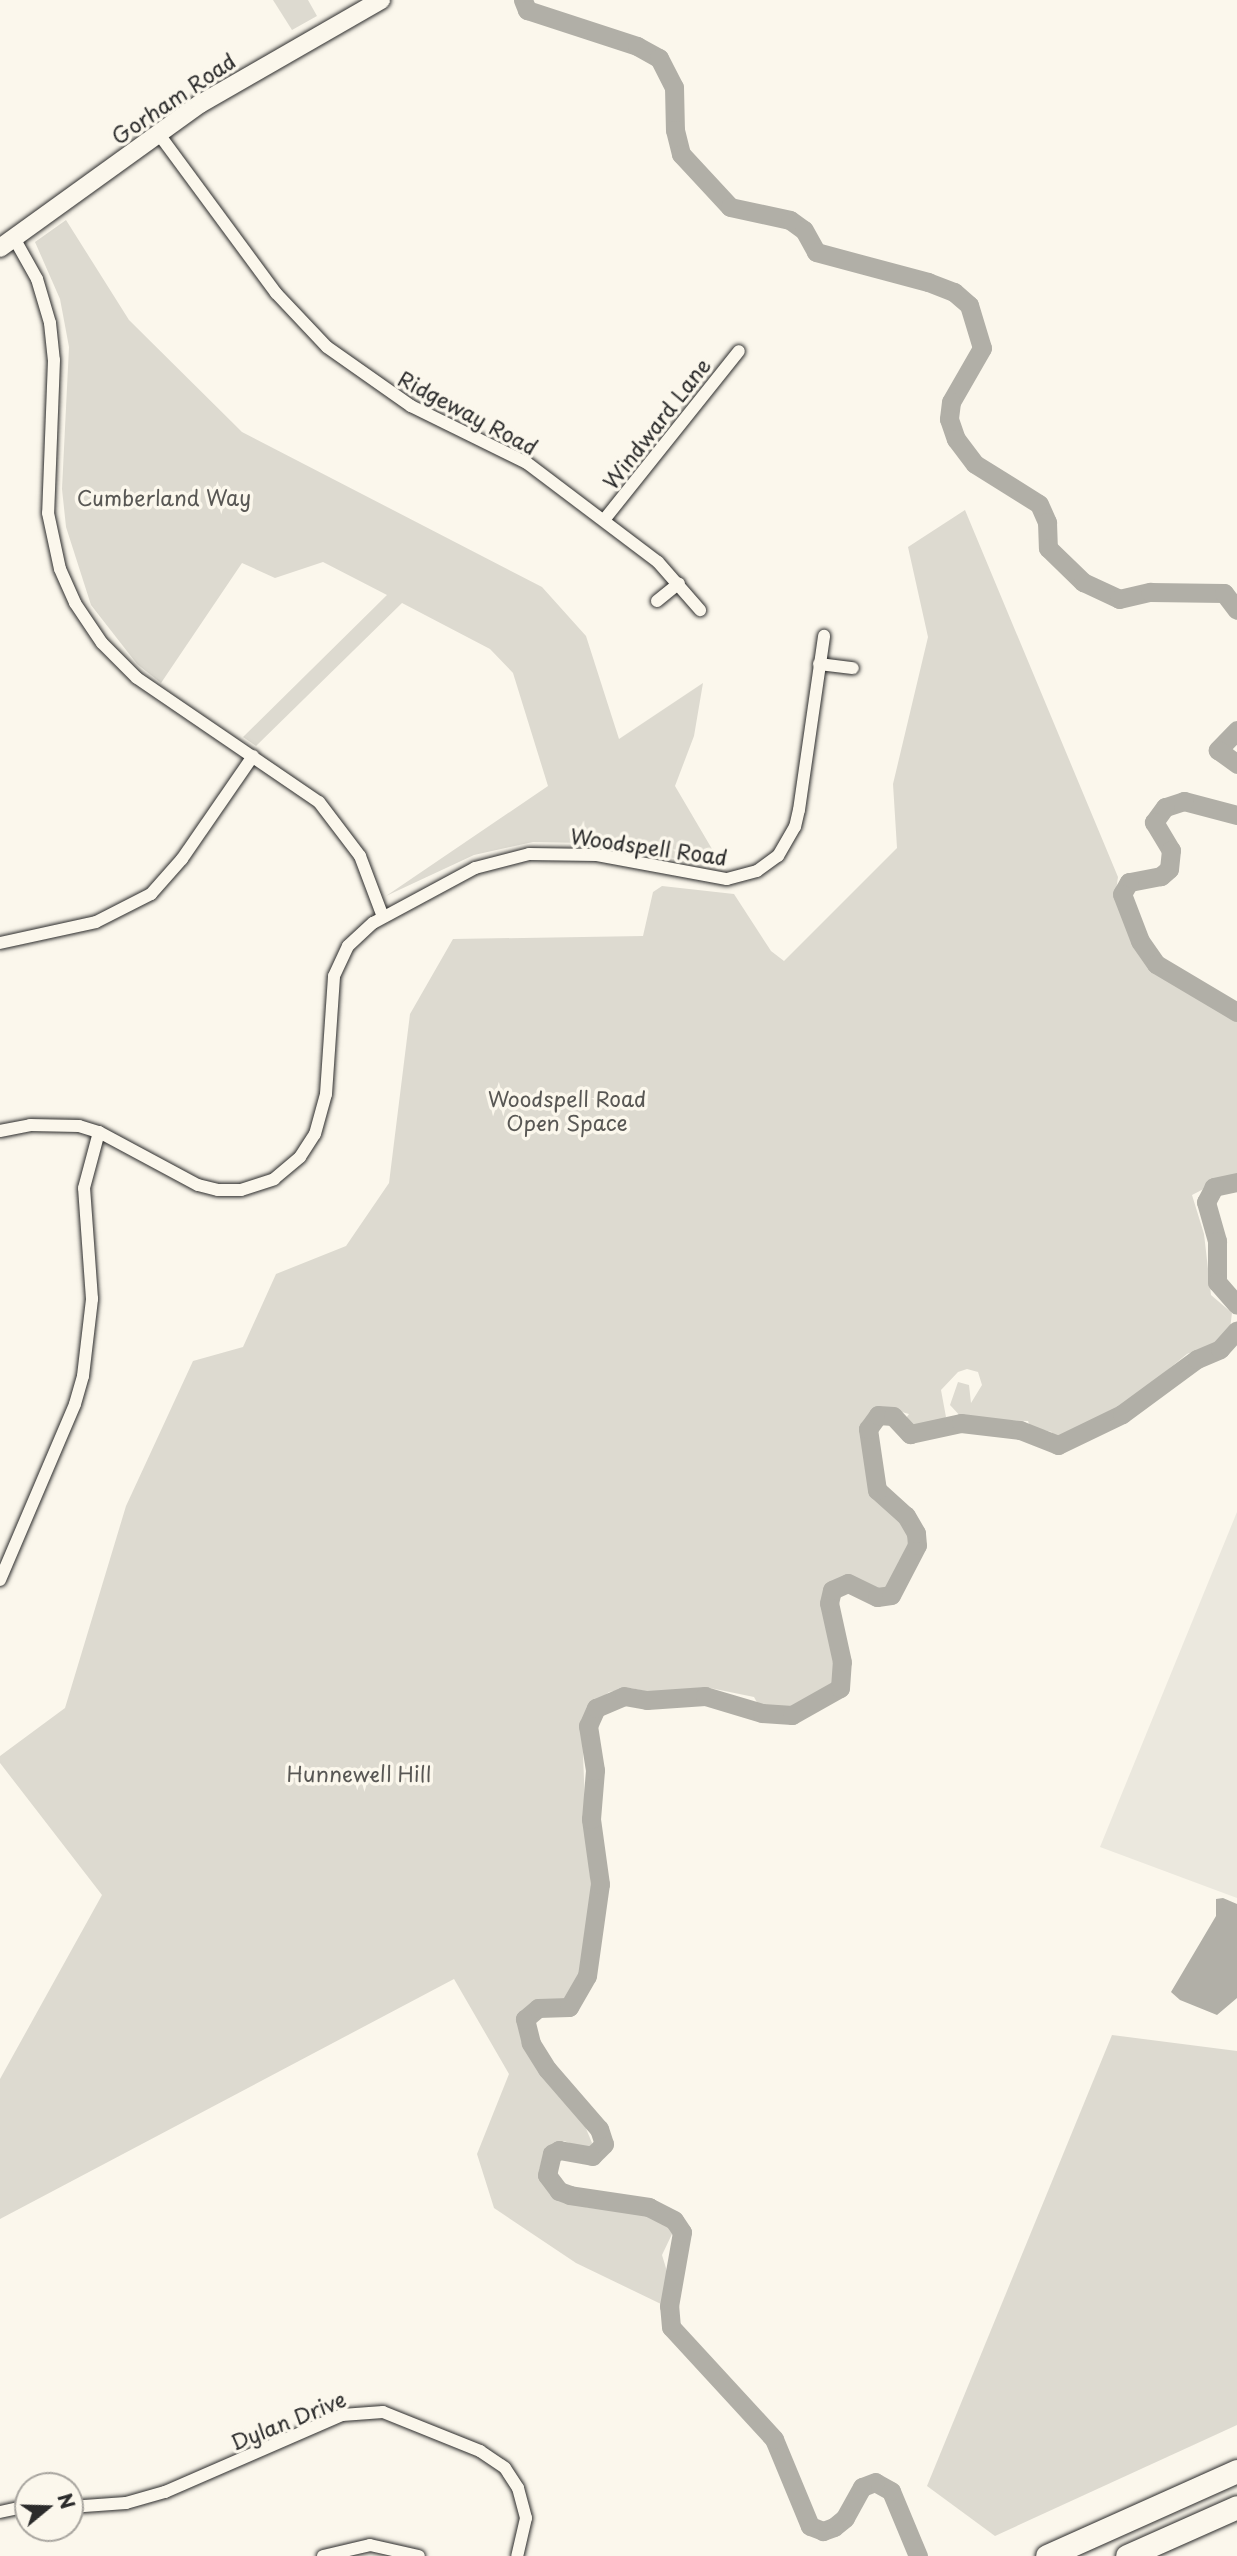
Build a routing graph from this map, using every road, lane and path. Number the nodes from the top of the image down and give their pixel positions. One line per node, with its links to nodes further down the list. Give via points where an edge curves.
1 (381, 0): 2 (main road, Gorham Road, via 249,74)
2 (158, 132): 3 (main road, Gorham Road); 5 (street, Ridgeway Road, via 276,293 327,347 411,407 527,463)
3 (7, 243): 12 (street, via 37,279 50,323 54,360 48,513 67,587 85,620 122,665)
4 (739, 351): 5 (street, Windward Lane)
5 (604, 520): 6 (street, Ridgeway Road)
6 (679, 583): 7 (street); 8 (street, Ridgeway Road)
7 (657, 601)
8 (700, 610)
9 (824, 636): 10 (street, Woodspell Road)
10 (820, 664): 11 (street); 13 (street, Woodspell Road, via 795,827 766,866 727,879 597,855 529,854 475,868)
11 (853, 668)
12 (253, 756): 13 (street, via 319,802 342,827 360,856); 14 (street, via 182,859 151,894 96,922)
13 (383, 917): 16 (street, Woodspell Road, via 355,938 339,964 329,1005 323,1110 311,1142 282,1173 246,1189 218,1191 167,1170)
14 (0, 943)
15 (0, 1131): 16 (street, Woodspell Road, via 55,1124)
16 (99, 1132): 17 (street, via 84,1188 92,1299 83,1376)
17 (0, 1580)
18 (1237, 2471): 24 (highway)
19 (84, 2506): 23 (street, Dylan Drive, via 125,2503 165,2493 334,2419 363,2411 383,2412 480,2451 505,2469 518,2488 526,2518)
20 (1237, 2507): 25 (highway)
21 (323, 2556): 22 (street, via 370,2544)
22 (419, 2556)
23 (517, 2556)
24 (1047, 2556)
25 (1127, 2556)

